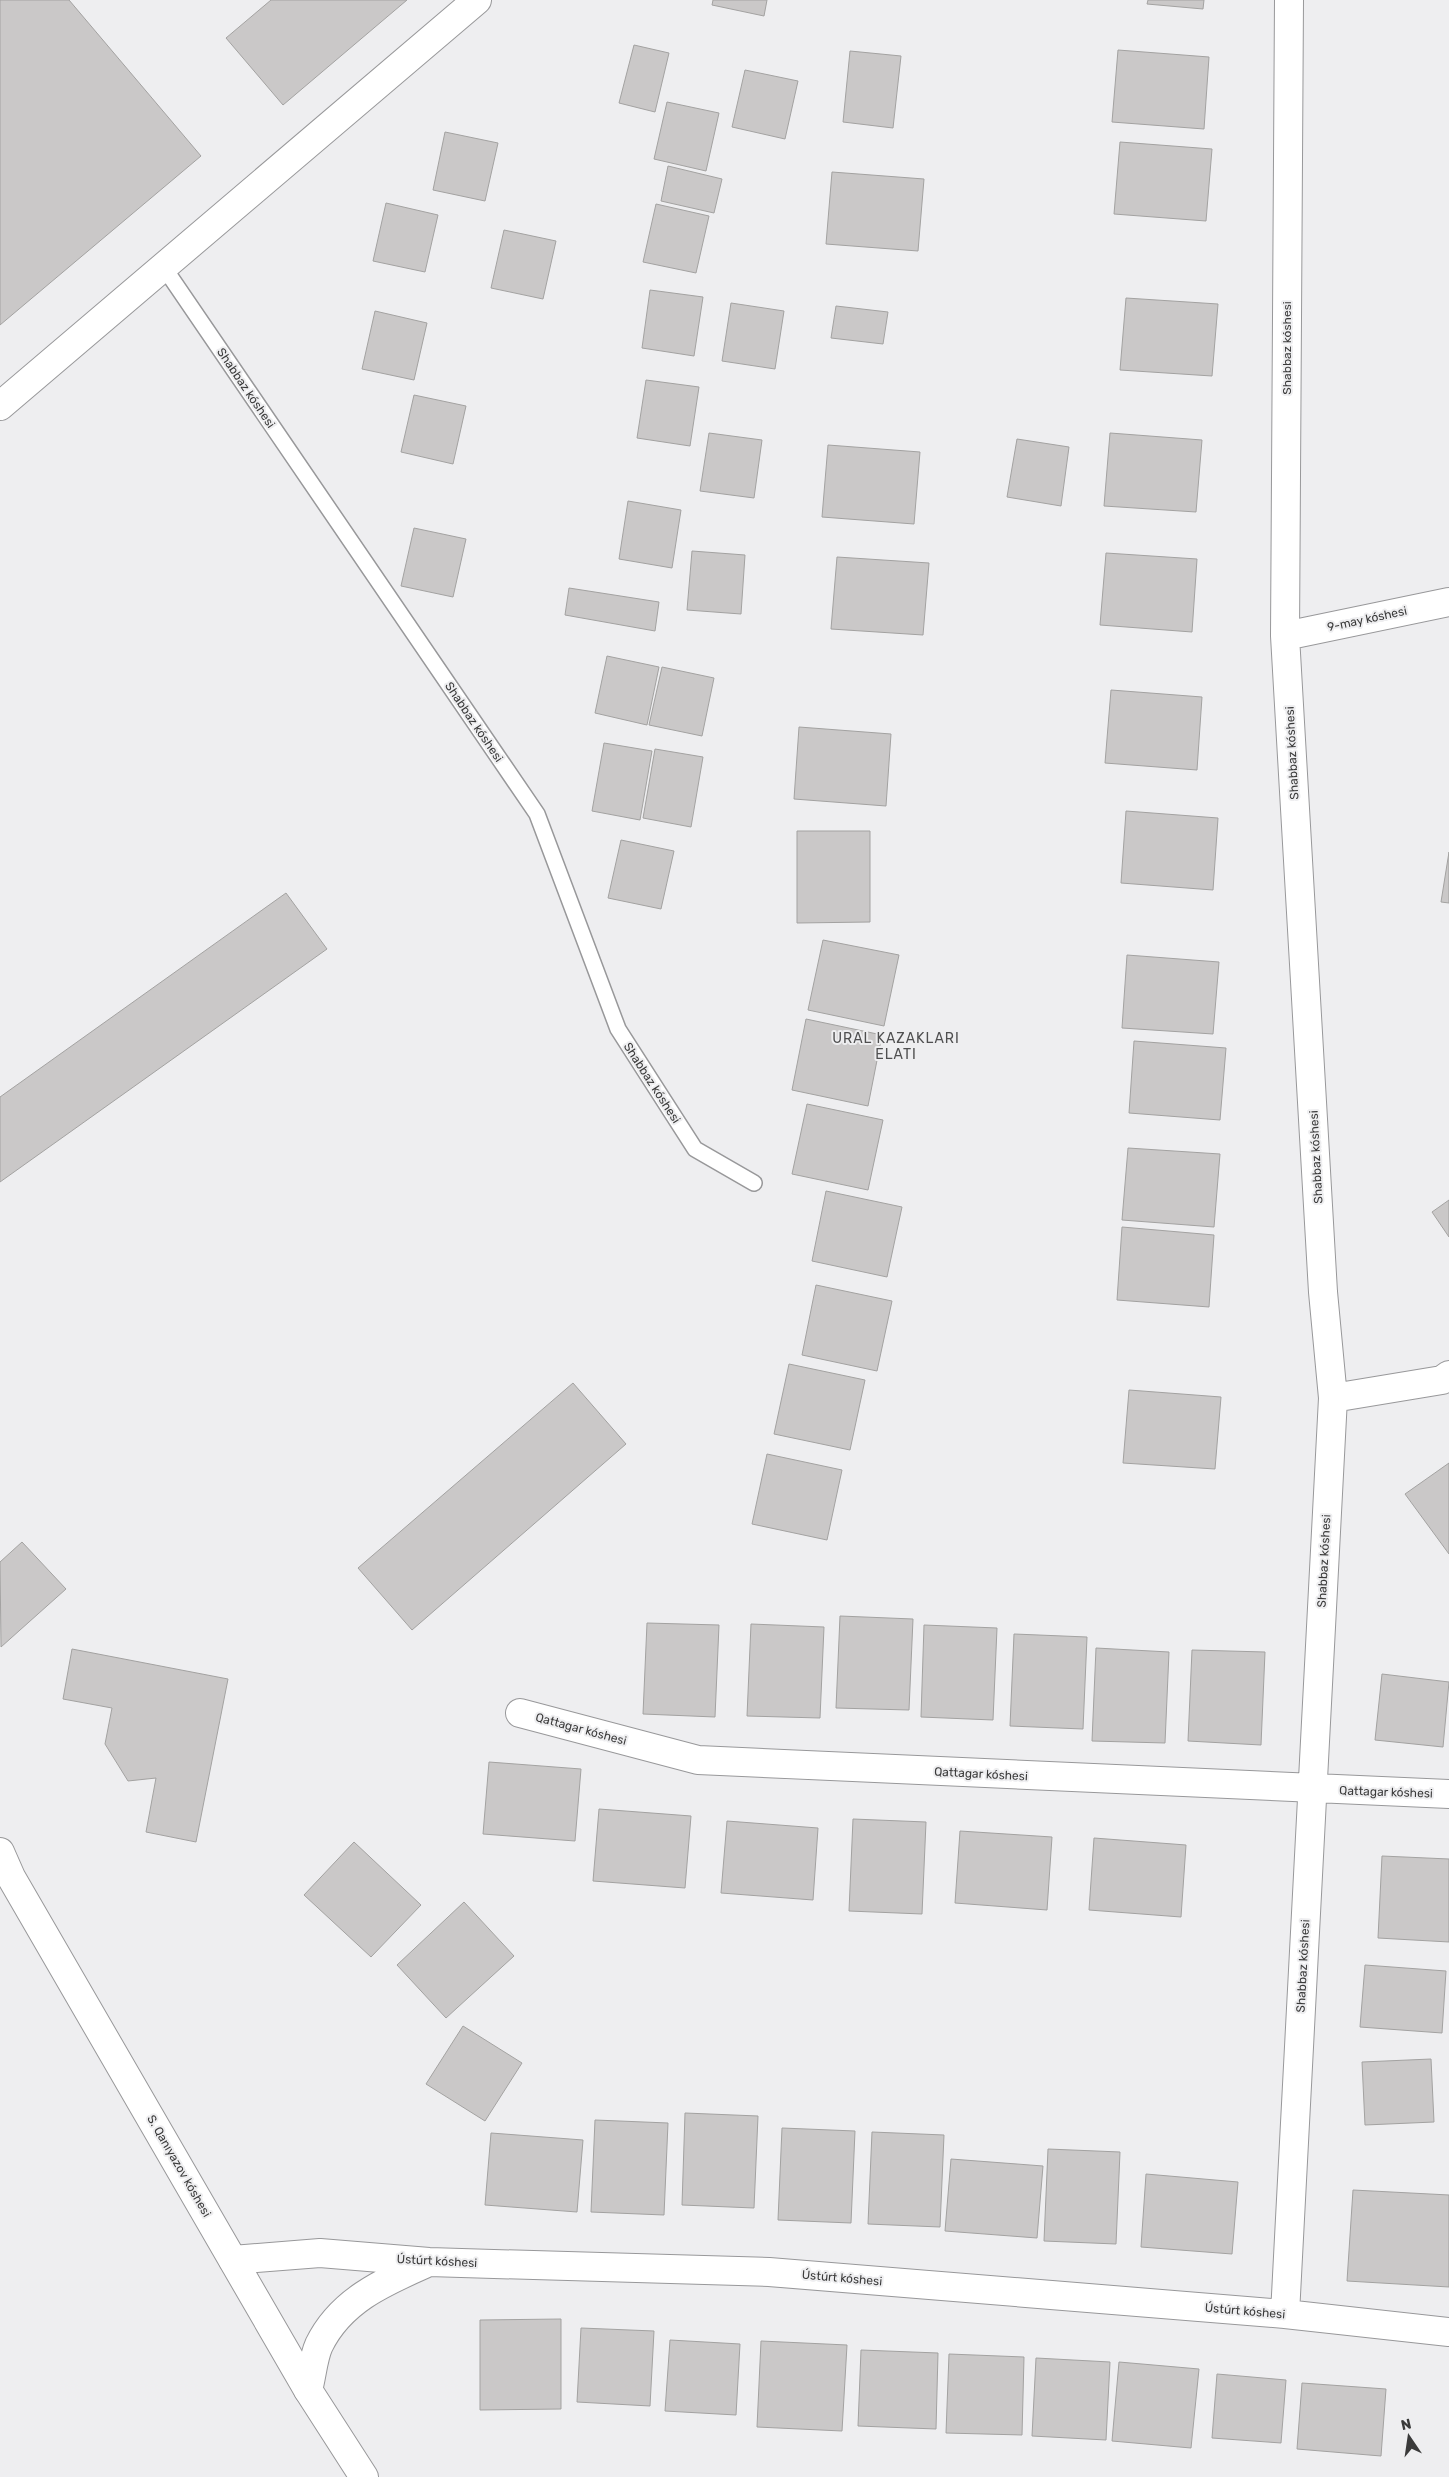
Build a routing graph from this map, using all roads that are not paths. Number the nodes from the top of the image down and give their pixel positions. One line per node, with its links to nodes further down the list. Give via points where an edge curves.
1 (477, 0): 3 (street)
2 (1289, 0): 6 (street, Shabbaz kóshesi)
3 (163, 266): 4 (street); 7 (lane, Shabbaz kóshesi, via 537,814 618,1029 633,1053 695,1149)
4 (0, 406)
5 (1449, 602): 6 (street, 9-may kóshesi)
6 (1285, 636): 9 (street, Shabbaz kóshesi, via 1323,1282)
7 (754, 1183)
8 (1449, 1375): 9 (street, via 1442,1380)
9 (1333, 1398): 11 (street, Shabbaz kóshesi)
10 (520, 1713): 11 (street, Qattagar kóshesi, via 698,1760)
11 (1312, 1789): 12 (street, Qattagar kóshesi); 16 (street, Shabbaz kóshesi)
12 (1449, 1794)
13 (0, 1852): 14 (street, S. Qanıyazov kóshesi)
14 (233, 2260): 15 (street, Ústúrt kóshesi, via 320,2253); 18 (street, S. Qanıyazov kóshesi)
15 (430, 2262): 16 (street, Ústúrt kóshesi, via 770,2272); 18 (street, via 373,2287 340,2313 319,2346)
16 (1285, 2314): 17 (street, Ústúrt kóshesi)
17 (1449, 2332)
18 (308, 2390): 19 (street, S. Qanıyazov kóshesi)
19 (364, 2477)

